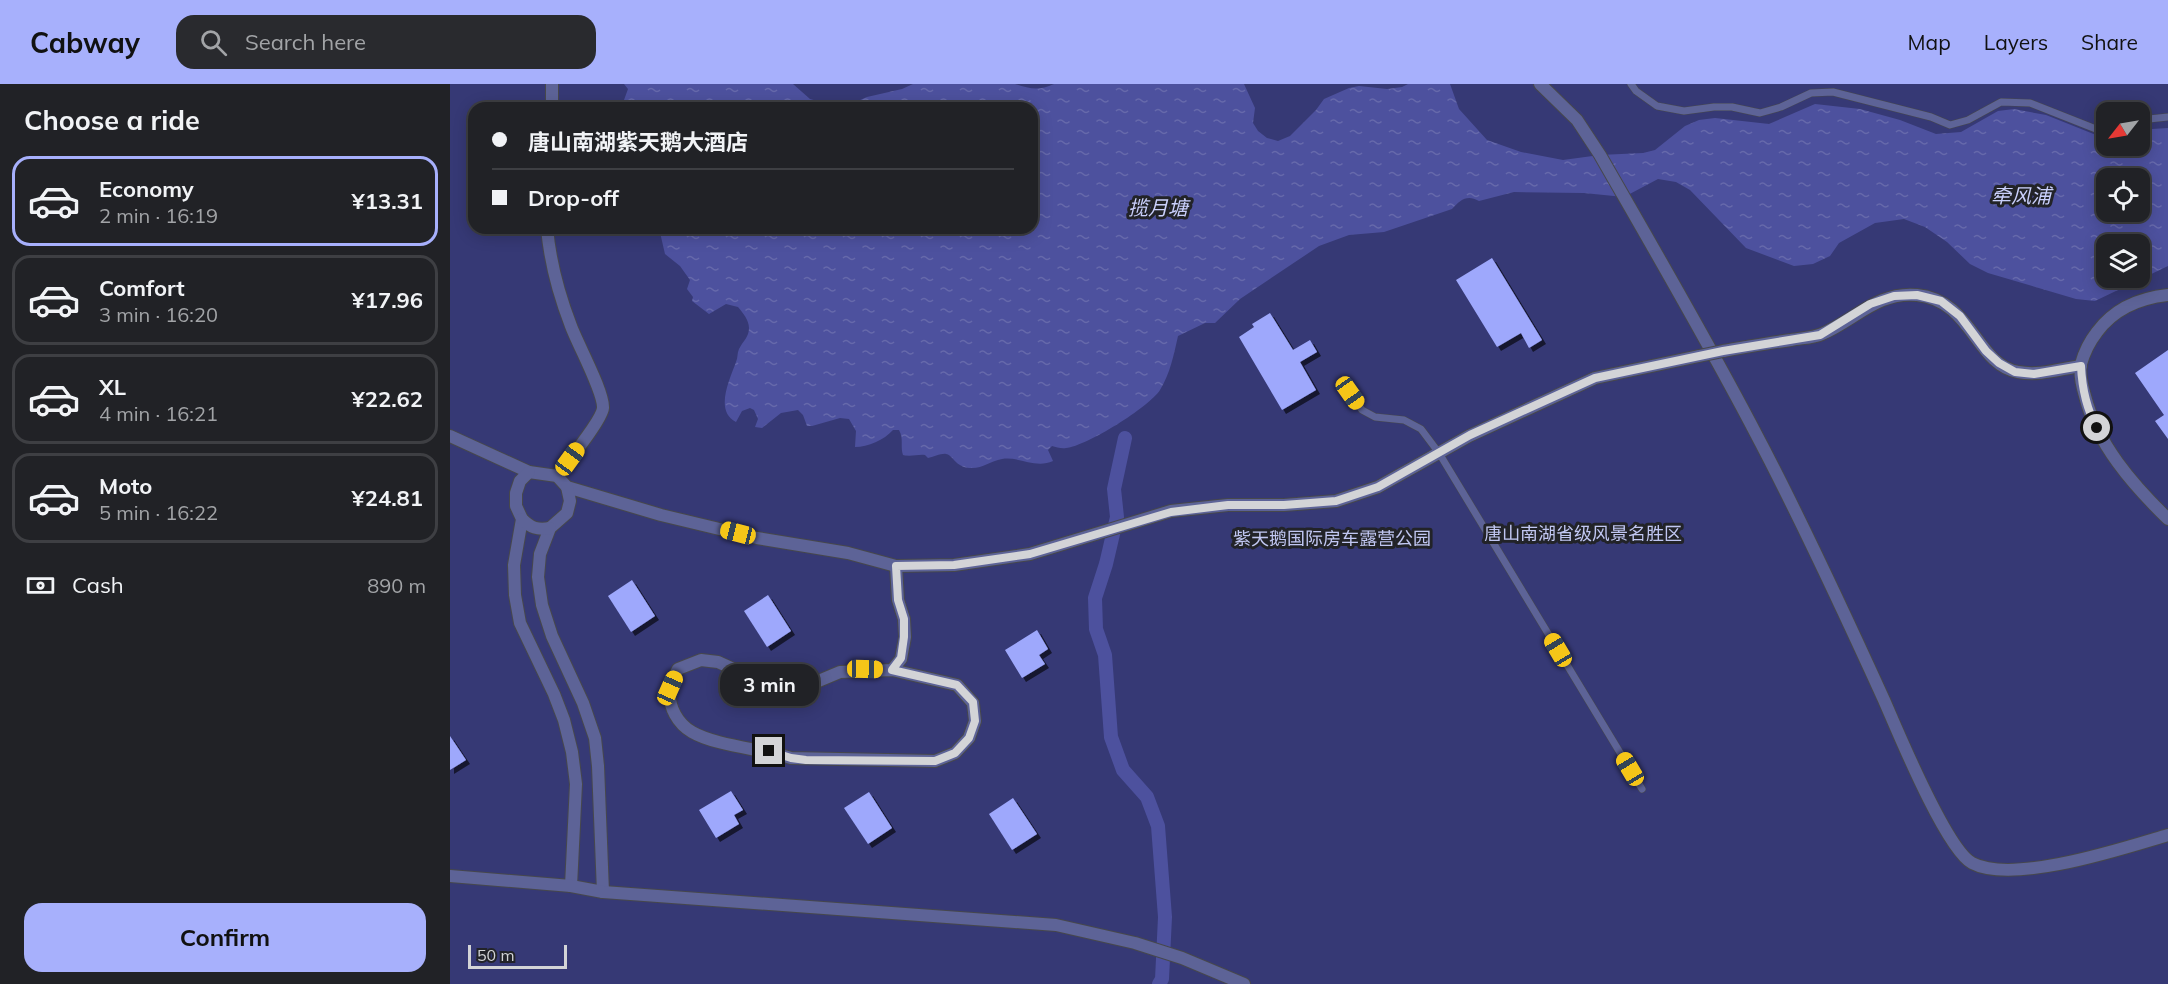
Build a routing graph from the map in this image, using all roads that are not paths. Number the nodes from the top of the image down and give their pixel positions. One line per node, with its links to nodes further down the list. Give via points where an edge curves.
1 (552, 84): 4 (street)
2 (1540, 84): 23 (street, via 1577,120 1599,155 1755,432 1929,800 1954,844 1970,862 1992,870 2044,868)
3 (1631, 84): 7 (lane, via 1657,106 1684,111 1732,107 1760,113 1811,93 1833,92 1950,125 2001,102 2030,103)
4 (552, 102)
5 (2168, 117): 6 (lane)
6 (2150, 119)
7 (2096, 129)
8 (548, 234): 15 (street, via 558,286 571,327 601,393 603,409)
9 (2168, 295): 10 (street, via 2118,310 2091,340)
10 (2081, 366): 13 (street, bridge, via 2034,374 2015,372 1986,351 1960,316 1941,301 1917,295 1894,296 1870,304 1820,335 1595,378); 18 (street, via 2089,414 2104,442 2149,501)
11 (1350, 393): 13 (lane, via 1362,410 1375,417 1404,420 1421,429)
12 (450, 436): 14 (street)
13 (1439, 453): 20 (street, via 1378,487 1336,501 1228,505 1171,512 1030,554 954,565); 22 (lane)
14 (529, 472): 15 (street); 17 (street, via 516,493)
15 (557, 476): 16 (street)
16 (567, 487): 19 (street, via 567,513); 20 (street, via 661,515)
17 (522, 519): 19 (street, via 538,530); 25 (street, via 514,565 520,623 554,694 572,752 576,784)
18 (2168, 519)
19 (550, 528): 26 (street, via 540,554 538,577 552,636 595,738)
20 (896, 566): 21 (street, via 904,637 901,658)
21 (892, 670): 21 (street, via 840,672 809,685 786,689 718,662 701,660 678,669 670,688 670,705 692,732 791,758 935,761 955,753 969,738 975,721 973,702 957,685)
22 (1642, 789)
23 (2168, 835)
24 (450, 876): 25 (street)
25 (571, 886): 26 (street)
26 (603, 892): 27 (street, via 1056,925 1136,943)
27 (1244, 984)

